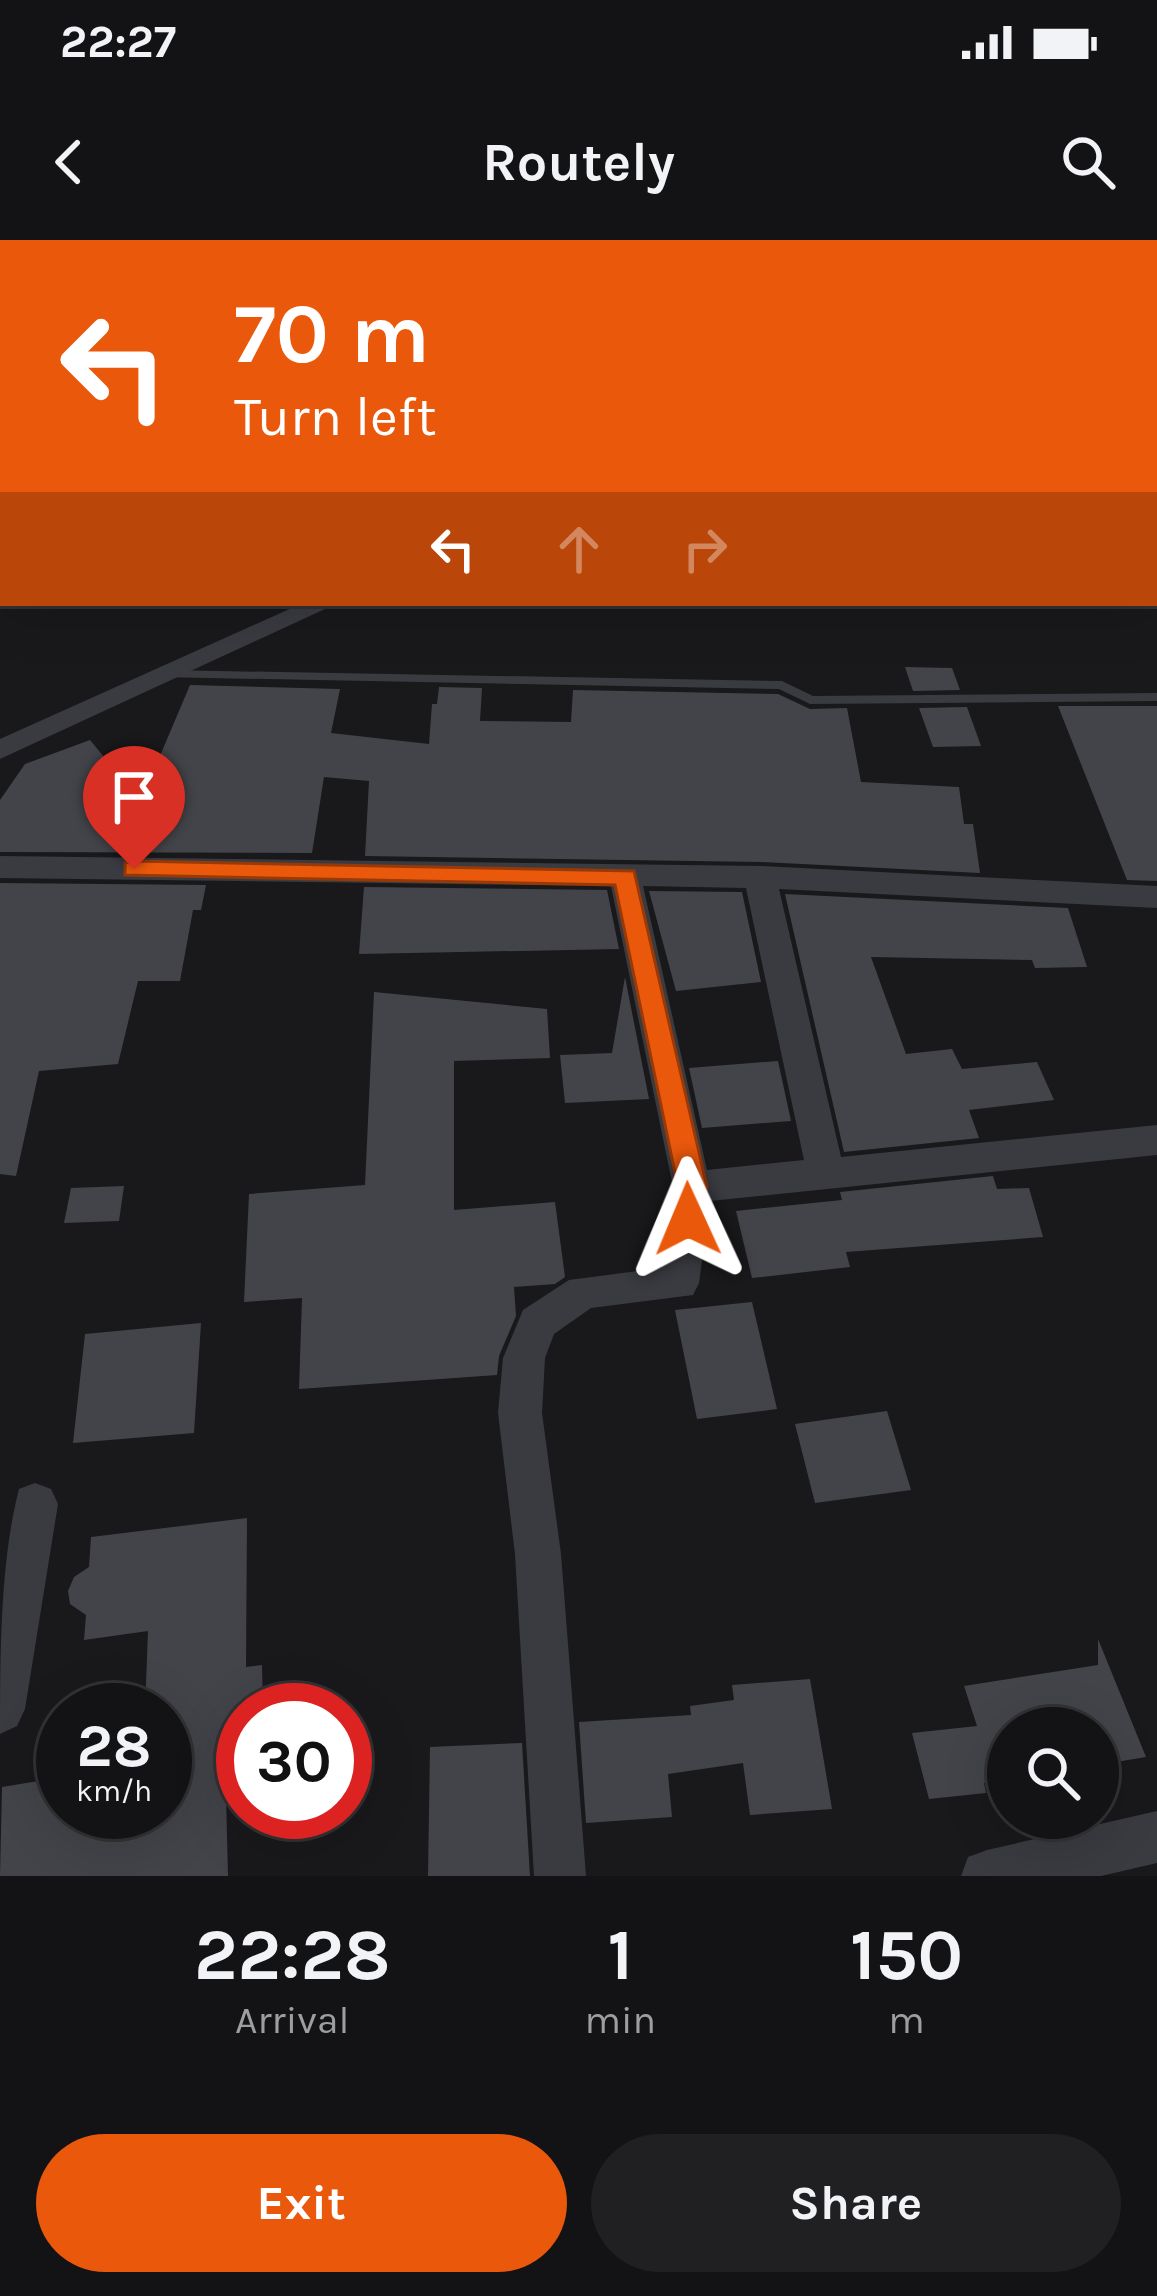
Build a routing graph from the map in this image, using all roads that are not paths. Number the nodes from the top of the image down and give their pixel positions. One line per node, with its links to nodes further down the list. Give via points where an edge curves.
1 (319, 606): 2 (street)
2 (164, 674): 3 (lane, via 782,686 810,700); 4 (street)
3 (1157, 698)
4 (0, 750)
5 (0, 867): 6 (street)
6 (625, 877): 7 (street); 11 (street)
7 (760, 877): 8 (street); 10 (street)
8 (1157, 897)
9 (1157, 1140): 10 (street)
10 (826, 1173): 11 (street)
11 (692, 1187): 15 (street, via 679,1283 583,1292 538,1323 524,1358 520,1414)
12 (35, 1504): 13 (street)
13 (0, 1709)
14 (1157, 1837): 16 (street)
15 (560, 1876)
16 (987, 1876)

